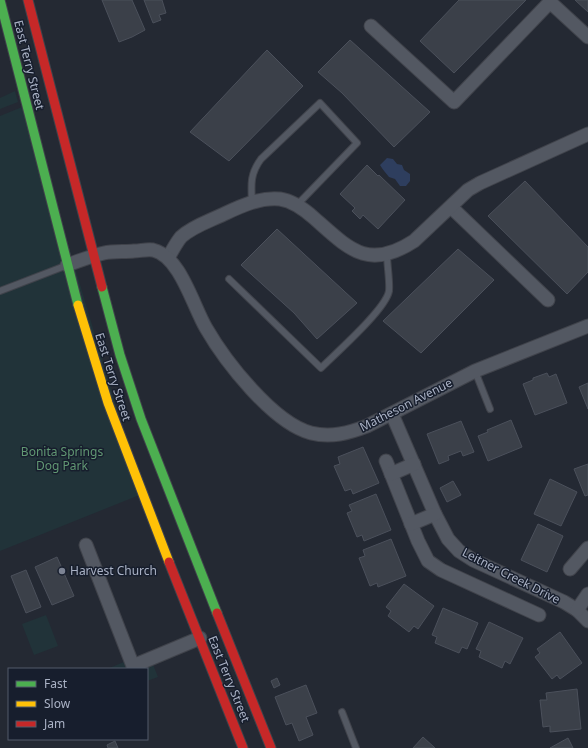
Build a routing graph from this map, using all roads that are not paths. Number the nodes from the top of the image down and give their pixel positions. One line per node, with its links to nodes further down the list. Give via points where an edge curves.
1 (0, 0): 3 (street, East Terry Street)
2 (28, 0): 11 (street)
3 (2, 16): 13 (street, East Terry Street)
4 (371, 26): 5 (street, via 454,102 550,2)
5 (588, 37)
6 (588, 134): 9 (street, via 480,183 468,190)
7 (252, 203): 8 (street, via 280,199); 8 (lane, via 251,184 254,168 320,103 357,143); 12 (street, via 191,229 180,238)
8 (297, 206): 10 (street, via 354,251 374,256)
9 (450, 207): 10 (street, via 414,241); 16 (street)
10 (386, 254): 14 (lane, via 389,292 385,300 376,313 321,368)
11 (94, 256): 12 (street, via 105,252 153,250); 13 (street); 38 (street, via 120,355 141,419)
12 (168, 258): 22 (street, Matheson Avenue, via 178,271 206,328 230,362 253,390 285,421 312,433 331,436 350,433)
13 (67, 265): 15 (lane); 35 (street, East Terry Street, via 108,403)
14 (229, 279)
15 (0, 291)
16 (548, 300)
17 (588, 326): 18 (street, Matheson Avenue)
18 (574, 332): 19 (street); 20 (street, Matheson Avenue)
19 (588, 336)
20 (476, 371): 21 (lane); 22 (street, Matheson Avenue)
21 (490, 409)
22 (392, 414): 24 (street, Leitner Creek Drive)
23 (386, 461): 25 (street)
24 (414, 464): 25 (street); 26 (street, Leitner Creek Drive)
25 (391, 474): 27 (street)
26 (435, 514): 27 (street); 32 (street, Leitner Creek Drive, via 448,539 459,551)
27 (411, 524): 33 (street, via 428,561 441,570)
28 (86, 545): 35 (street, via 133,666)
29 (588, 548): 30 (street)
30 (570, 569)
31 (588, 594): 32 (street)
32 (577, 610): 34 (street, Leitner Creek Drive)
33 (539, 616)
34 (588, 621)
35 (200, 638): 37 (street, East Terry Street)
36 (342, 712): 39 (lane)
37 (243, 748)
38 (271, 748)
39 (356, 748)

